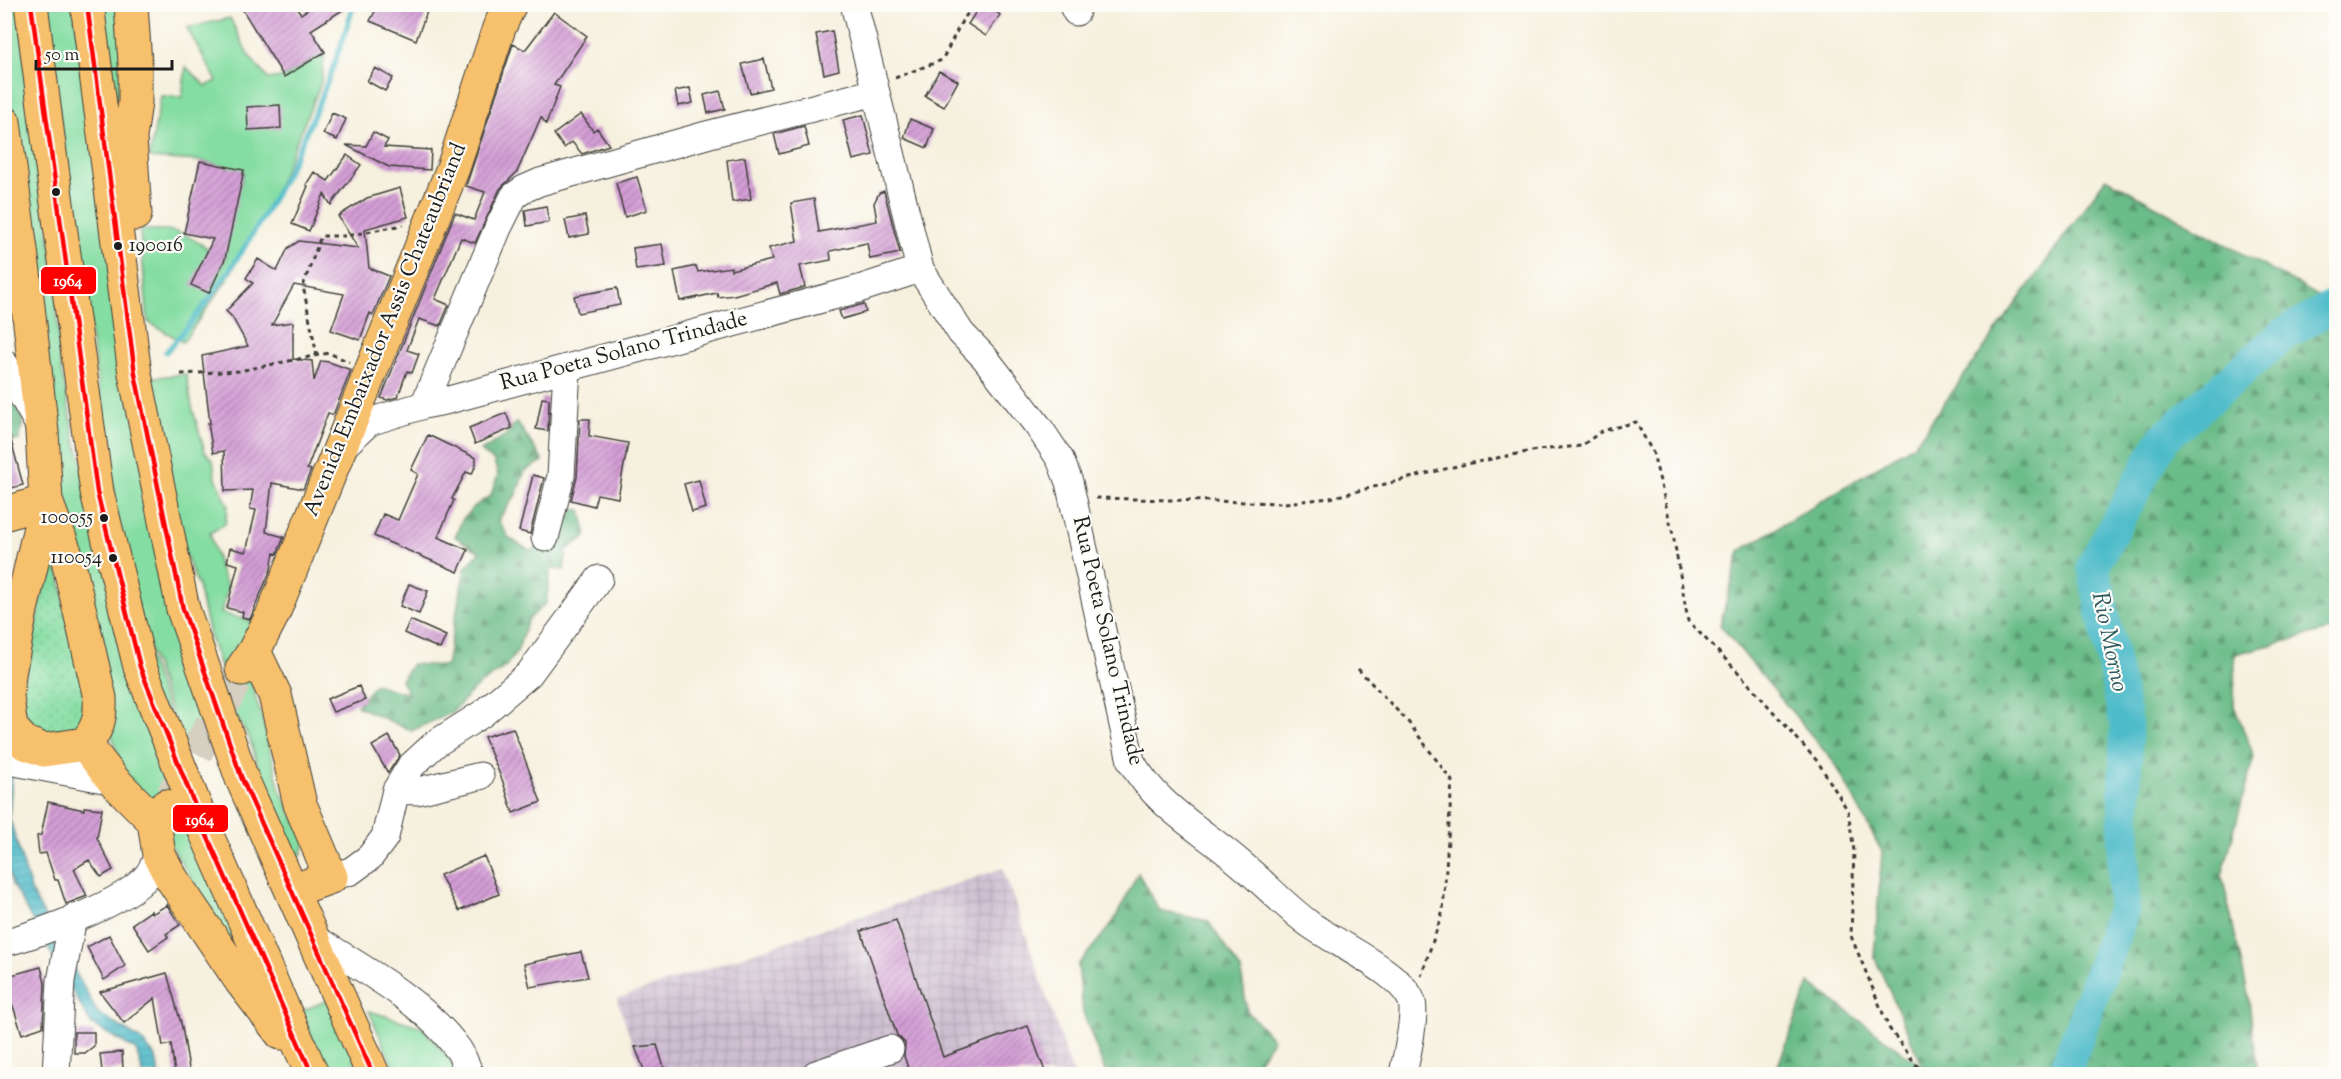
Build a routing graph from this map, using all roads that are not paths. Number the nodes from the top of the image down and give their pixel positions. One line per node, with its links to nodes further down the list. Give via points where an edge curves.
1 (31, 4): 30 (main road, via 98,492 140,667 205,831)
2 (87, 4): 11 (main road)
3 (131, 4): 11 (main road, via 135,102 130,138 144,337)
4 (510, 4): 14 (main road, Avenida Embaixador Assis Chateaubriand, via 453,168)
5 (854, 4): 6 (street, Rua Poeta Solano Trindade)
6 (875, 88): 8 (street, Rua Poeta Solano Trindade); 12 (street, via 540,182 514,196)
7 (5, 123): 13 (main road)
8 (920, 269): 10 (street, Rua Poeta Solano Trindade); 35 (street, Rua Poeta Solano Trindade, via 961,333 985,358 1060,459 1073,498 1131,761 1141,780 1308,923 1388,974 1402,988 1412,1003)
9 (4, 363): 13 (street)
10 (567, 368): 12 (street, Rua Poeta Solano Trindade); 16 (street, via 561,476)
11 (135, 374): 25 (main road, via 183,609 242,779)
12 (424, 405): 14 (street, Rua Poeta Solano Trindade, via 369,422)
13 (42, 432): 15 (main road)
14 (338, 451): 24 (main road, Avenida Embaixador Assis Chateaubriand, via 273,615 248,660 275,695 300,804)
15 (27, 513): 18 (main road, via 68,560 100,698 101,716); 18 (main road, via 21,610 7,697 11,728 25,743 44,750)
16 (545, 538)
17 (599, 579): 22 (street, via 529,674 482,714 435,744 410,767)
18 (85, 744): 21 (main road)
19 (4, 760): 21 (street)
20 (480, 777): 22 (street, via 418,790)
21 (114, 781): 23 (main road, via 160,814)
22 (396, 790): 24 (street, via 385,837 370,857 351,871)
23 (159, 855): 26 (street, via 147,876 128,892); 30 (main road, via 241,981)
24 (331, 877): 25 (main road)
25 (292, 891): 27 (main road)
26 (67, 930): 28 (street); 31 (street)
27 (312, 938): 32 (main road); 33 (street, via 425,1012 459,1050)
28 (4, 943)
29 (890, 1049): 34 (street)
30 (312, 1073)
31 (56, 1074)
32 (373, 1074)
33 (470, 1074)
34 (816, 1074)
35 (1403, 1074)

